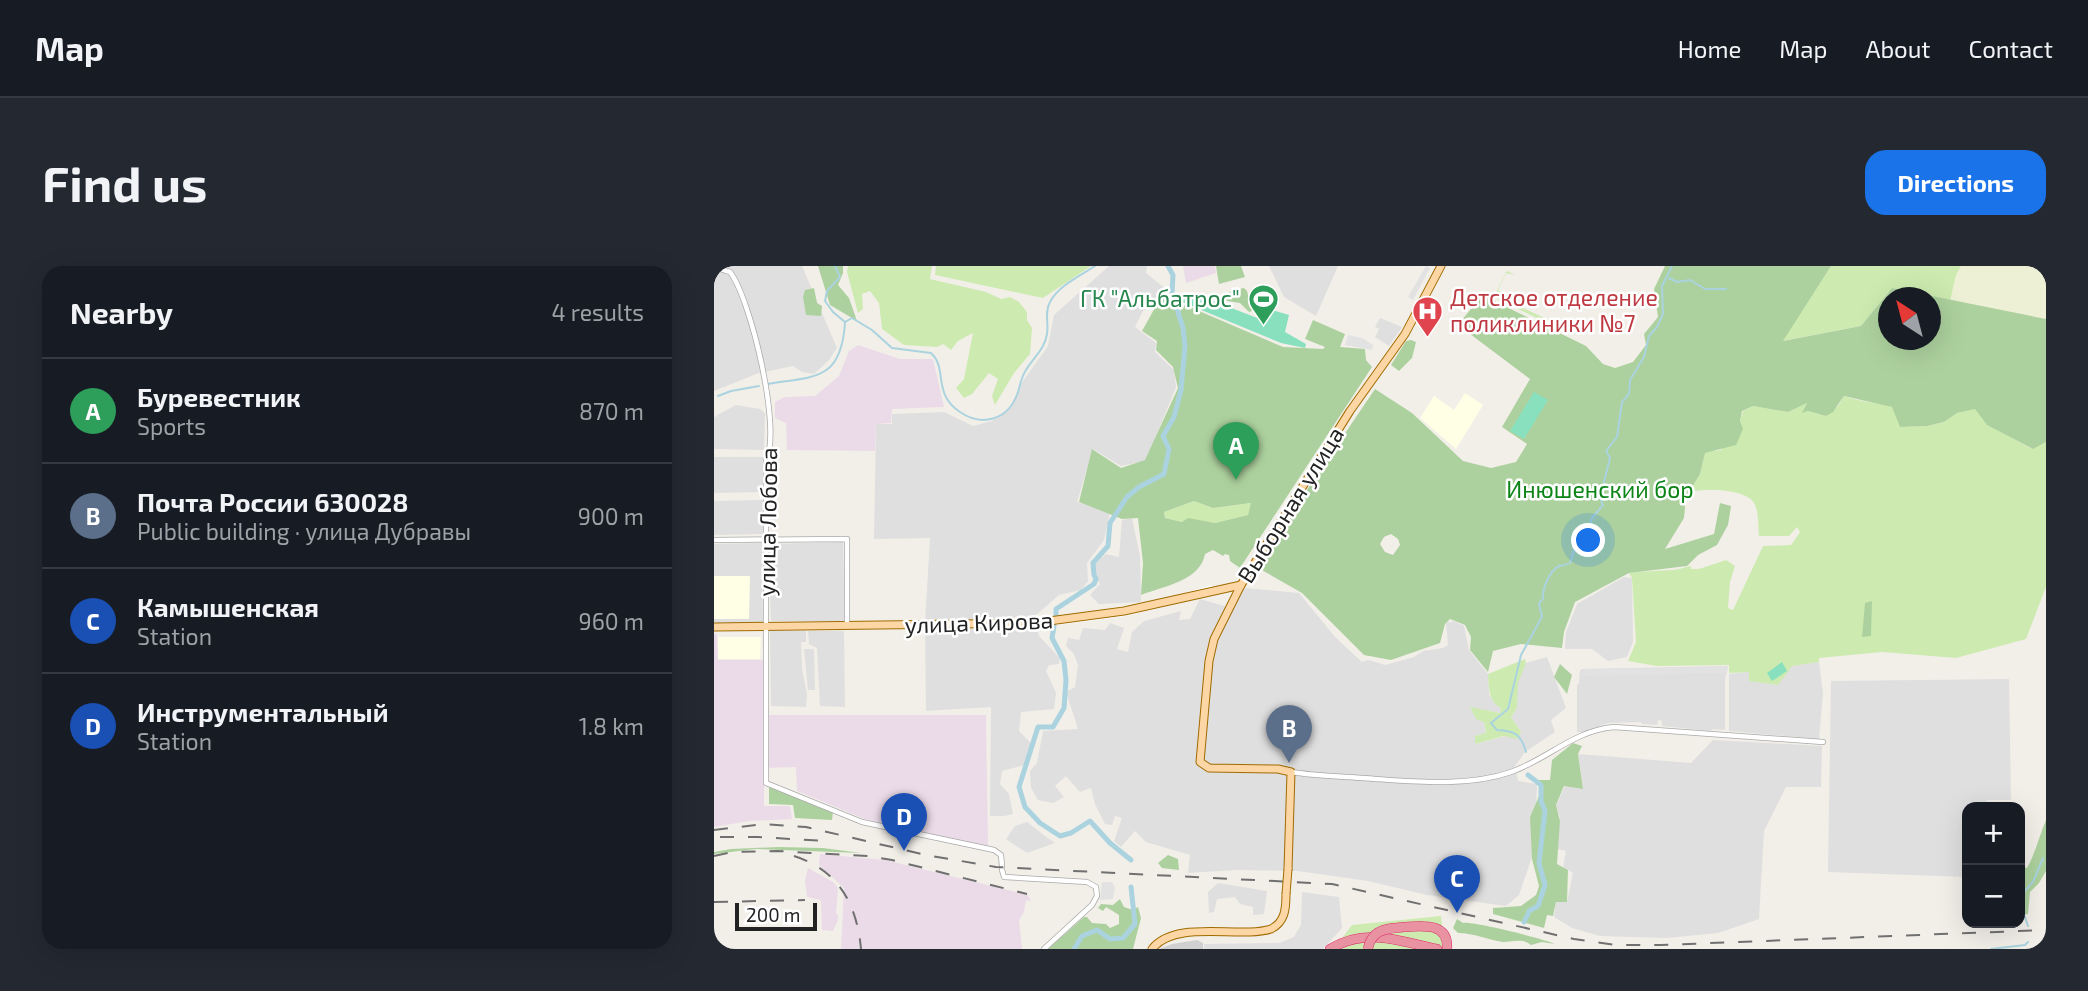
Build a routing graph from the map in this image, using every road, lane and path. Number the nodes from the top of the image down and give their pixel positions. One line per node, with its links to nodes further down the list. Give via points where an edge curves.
1 (1441, 266): 5 (main road, Выборная улица, via 1399,344 1343,421)
2 (715, 267): 4 (street, улица Лобова, via 727,270 736,280 770,411)
3 (714, 540): 4 (street)
4 (765, 540): 6 (street, via 847,539); 8 (street, улица Лобова)
5 (1241, 585): 6 (main road, улица Кирова, via 1098,616 1048,622); 10 (main road, Выборная улица, via 1214,639 1209,661 1202,765)
6 (847, 626): 8 (main road, улица Кирова)
7 (714, 627): 8 (main road, улица Кирова)
8 (767, 627): 11 (street, улица Лобова, via 766,783 862,822 997,851 1002,856 1004,877 1087,882 1096,887 1092,905)
9 (1823, 742): 10 (street, via 1614,727 1585,734 1499,776 1385,780)
10 (1291, 772): 12 (main road, bridge, via 1288,869 1284,917 1279,924 1272,929 1180,934 1162,939)
11 (1044, 949)
12 (1152, 949)
13 (1330, 949): 15 (highway, via 1364,936)
14 (1368, 949): 16 (highway, bridge, via 1373,937 1384,930 1427,925 1443,934)
15 (1437, 949)
16 (1447, 949)

